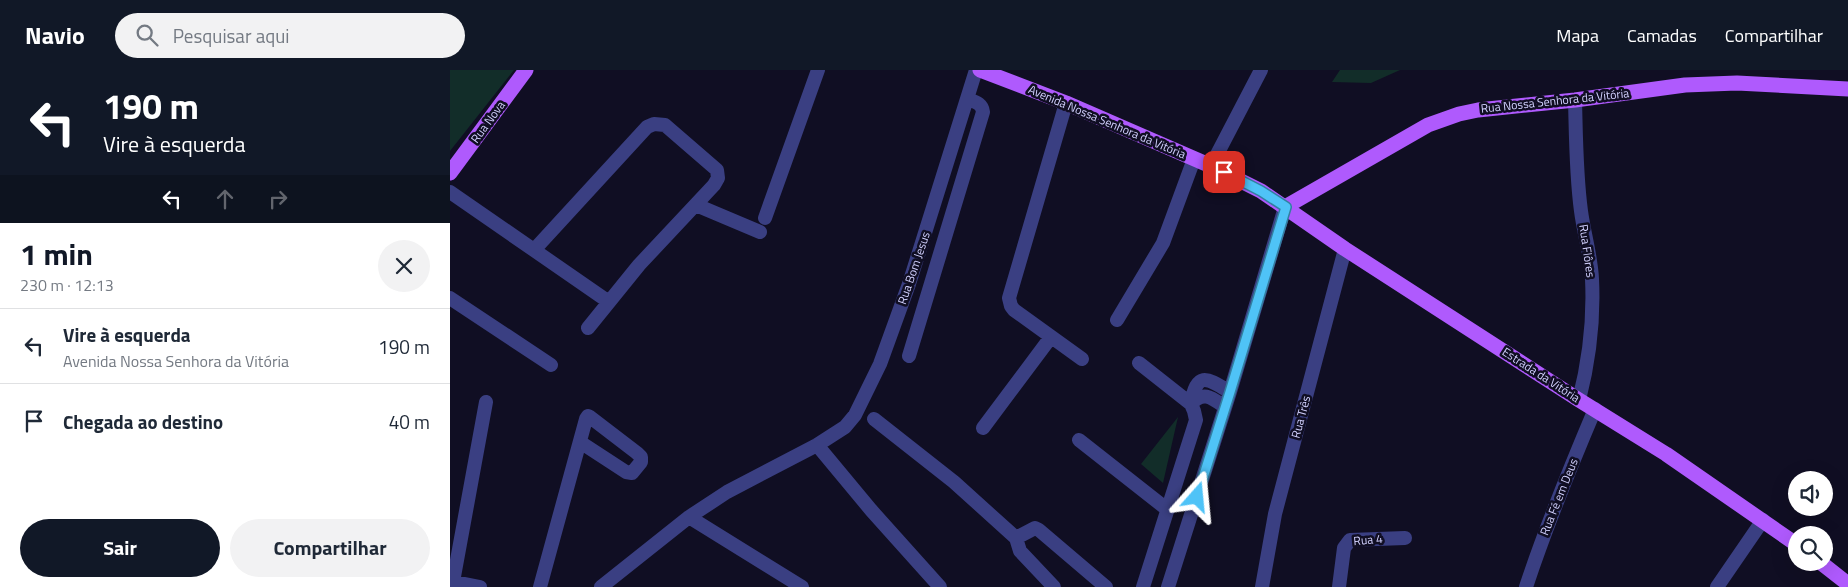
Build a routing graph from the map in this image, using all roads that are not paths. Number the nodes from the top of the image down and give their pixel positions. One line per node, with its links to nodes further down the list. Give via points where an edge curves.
1 (526, 70): 12 (main road, Rua Nova)
2 (818, 70): 17 (street)
3 (976, 70): 7 (street, Rua Bom Jesus)
4 (980, 70): 9 (main road, Avenida Nossa Senhora da Vitória)
5 (1261, 70): 11 (street)
6 (1848, 89): 8 (main road, Rua Nossa Senhora da Vitória, via 1737,83 1685,85)
7 (968, 99): 27 (street, via 983,106 983,112); 41 (street, Rua Bom Jesus, via 880,364 861,407 849,424)
8 (1576, 100): 14 (main road, Rua Nossa Senhora da Vitória, via 1478,110 1443,119); 32 (street, Rua Flôres, via 1576,156 1592,280 1591,336)
9 (1066, 103): 10 (main road, Avenida Nossa Senhora da Vitória); 26 (street, via 1009,298 1014,310)
10 (1194, 159): 11 (main road, Avenida Nossa Senhora da Vitória); 24 (street, via 1163,243)
11 (1211, 166): 16 (main road, Avenida Nossa Senhora da Vitória)
12 (450, 173)
13 (450, 192): 21 (street)
14 (1304, 198): 16 (main road, Rua Nossa Senhora da Vitória); 18 (main road, via 1299,210)
15 (696, 205): 19 (street); 21 (street, via 714,185 718,178 717,170 666,125 654,124); 23 (street)
16 (1286, 207): 18 (main road, Estrada da Vitória); 31 (street)
17 (766, 218)
18 (1301, 219): 20 (main road, Estrada da Vitória)
19 (760, 232)
20 (1345, 249): 32 (main road, Estrada da Vitória); 60 (street, Rua Três, via 1275,514)
21 (534, 250): 23 (street)
22 (450, 298): 30 (street)
23 (609, 302): 25 (street)
24 (1117, 320)
25 (588, 328)
26 (1051, 337): 28 (street); 38 (street)
27 (909, 356)
28 (1082, 360)
29 (1139, 363): 34 (street)
30 (551, 365)
31 (1230, 392): 34 (street, via 1203,380 1194,389); 35 (street)
32 (1579, 400): 36 (main road, Estrada da Vitória)
33 (486, 402): 49 (street)
34 (1191, 404): 35 (street, via 1197,398 1206,397); 42 (street, via 1196,415 1195,424)
35 (1226, 408): 59 (street)
36 (1595, 409): 44 (main road, Estrada da Vitória); 62 (street, Rua Fé em Deus, via 1564,482)
37 (874, 419): 45 (street, via 954,482)
38 (983, 428)
39 (1079, 440): 42 (street)
40 (580, 442): 40 (street, via 586,419 590,416 637,453 641,462 630,473); 52 (street)
41 (817, 445): 43 (street, Rua Bom Jesus, via 727,492); 55 (street)
42 (1168, 510): 58 (street)
43 (689, 517): 53 (street, Rua Bom Jesus); 54 (street)
44 (1763, 520): 47 (main road, Estrada da Vitória); 63 (street)
45 (1016, 538): 56 (street, via 1020,551); 57 (street, via 1035,528 1039,530)
46 (1405, 538): 61 (street, Rua 4, via 1350,540 1344,548)
47 (1788, 538)
48 (1831, 571): 50 (main road)
49 (452, 581): 51 (street)
50 (1848, 584)
51 (480, 587)
52 (540, 587)
53 (602, 587)
54 (802, 587)
55 (940, 587)
56 (1054, 587)
57 (1106, 587)
58 (1143, 587)
59 (1168, 587)
60 (1262, 587)
61 (1339, 587)
62 (1526, 587)
63 (1717, 587)

